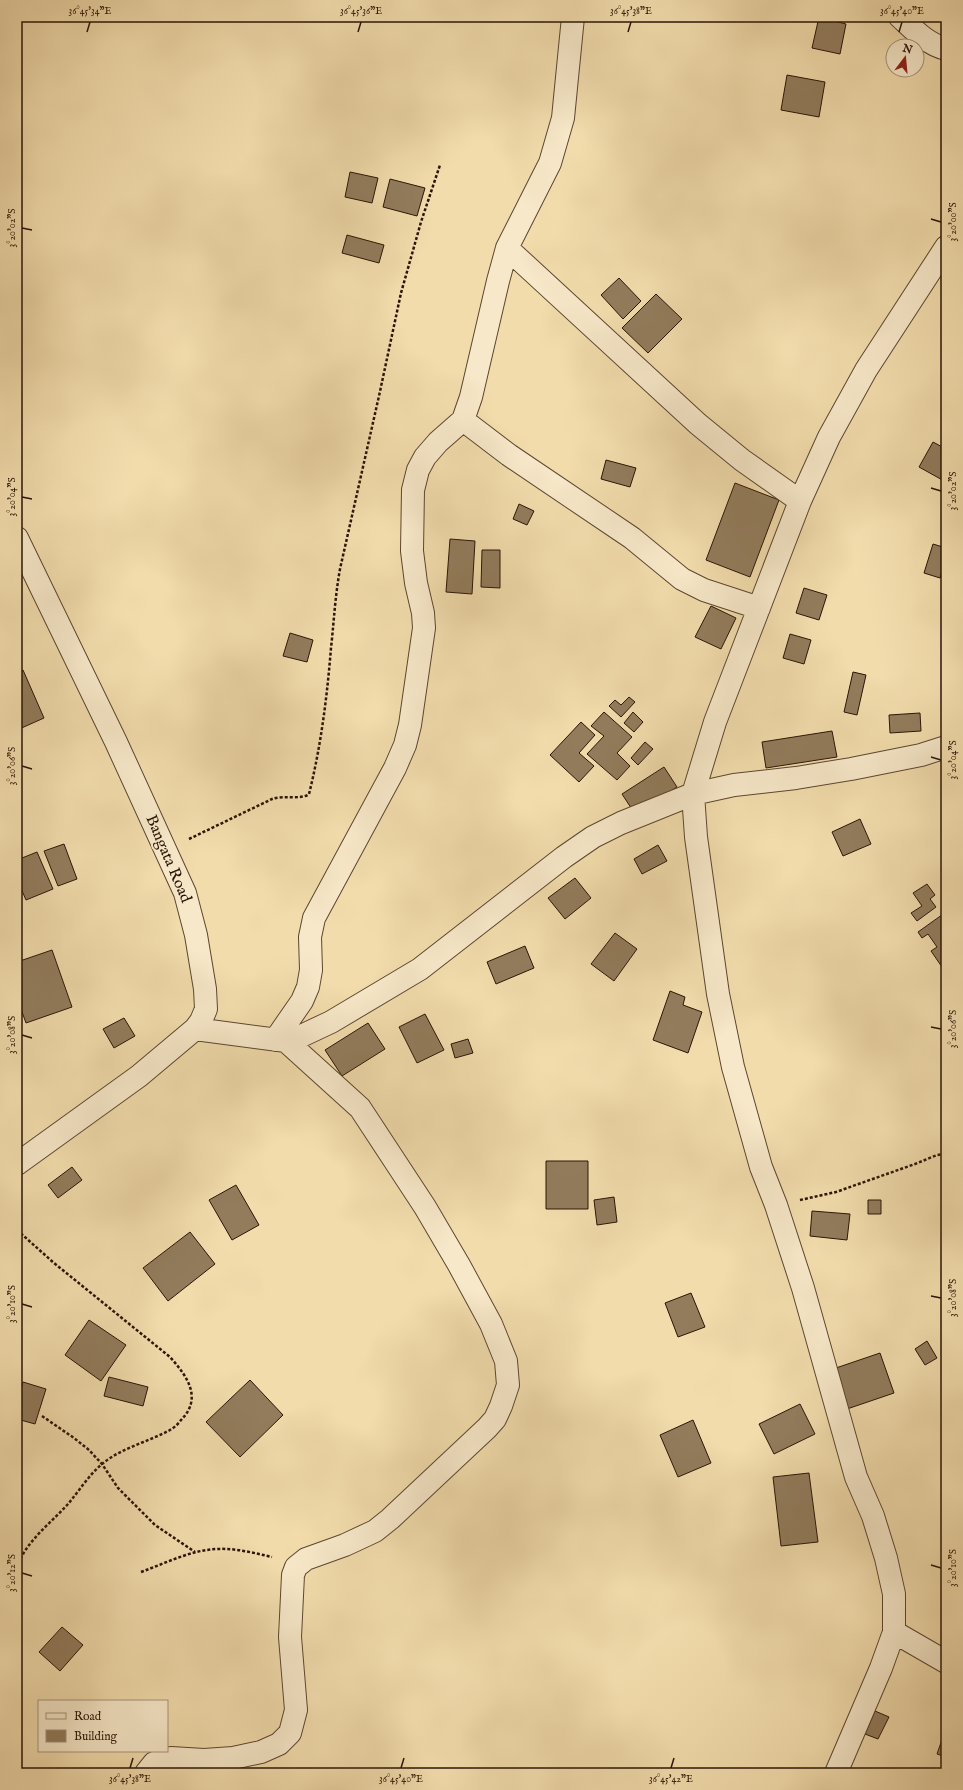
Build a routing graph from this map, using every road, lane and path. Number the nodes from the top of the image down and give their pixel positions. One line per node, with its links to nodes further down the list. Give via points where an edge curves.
1 (573, 17): 6 (street, via 563,118 550,164)
2 (900, 17): 3 (street, via 924,39)
3 (946, 49)
4 (440, 165): 13 (path, via 401,293 340,569 334,598 331,655 318,755 309,794 304,797 286,796 272,799)
5 (946, 247): 8 (street, via 866,370 829,437)
6 (507, 248): 7 (street, via 471,397); 8 (street, via 698,424 742,460)
7 (463, 420): 10 (street, via 509,455 632,538 682,579 704,590); 15 (street, via 425,457 418,470 413,490 412,551 424,628 405,745 388,782 314,918 310,937 311,970 308,987)
8 (800, 501): 10 (street)
9 (17, 538): 13 (street, Bangata Road, via 116,742)
10 (759, 608): 12 (street, via 715,722)
11 (946, 747): 12 (street, via 921,755 851,769 734,785)
12 (693, 794): 15 (street, via 593,837 420,969 331,1022 297,1038); 18 (street, via 696,837 718,994 733,1067 761,1167)
13 (165, 851): 14 (street, Bangata Road, via 185,893 206,989 206,1009)
14 (195, 1029): 15 (street); 17 (street, Bangata Road, via 139,1076)
15 (281, 1040): 24 (street, via 360,1108 425,1207 491,1324 506,1361 508,1385 495,1419 390,1519 375,1531 306,1559)
16 (946, 1154): 18 (path, via 836,1192)
17 (17, 1164)
18 (776, 1205): 26 (street, via 803,1288 856,1477 873,1516 886,1558 894,1594)
19 (17, 1230): 21 (path, via 170,1357 183,1371 192,1389 191,1406 172,1430)
20 (42, 1416): 21 (path, via 74,1438)
21 (102, 1464): 22 (path, via 118,1488 155,1525); 23 (path, via 23,1552)
22 (195, 1552): 24 (path, via 217,1549 246,1551 275,1558); 25 (path)
23 (17, 1567)
24 (296, 1567): 28 (street, via 293,1575 290,1637 296,1710 290,1733 279,1744 261,1752 233,1758 171,1758 154,1763)
25 (141, 1572)
26 (894, 1632): 27 (street); 29 (street)
27 (946, 1662)
28 (146, 1773)
29 (836, 1773)

